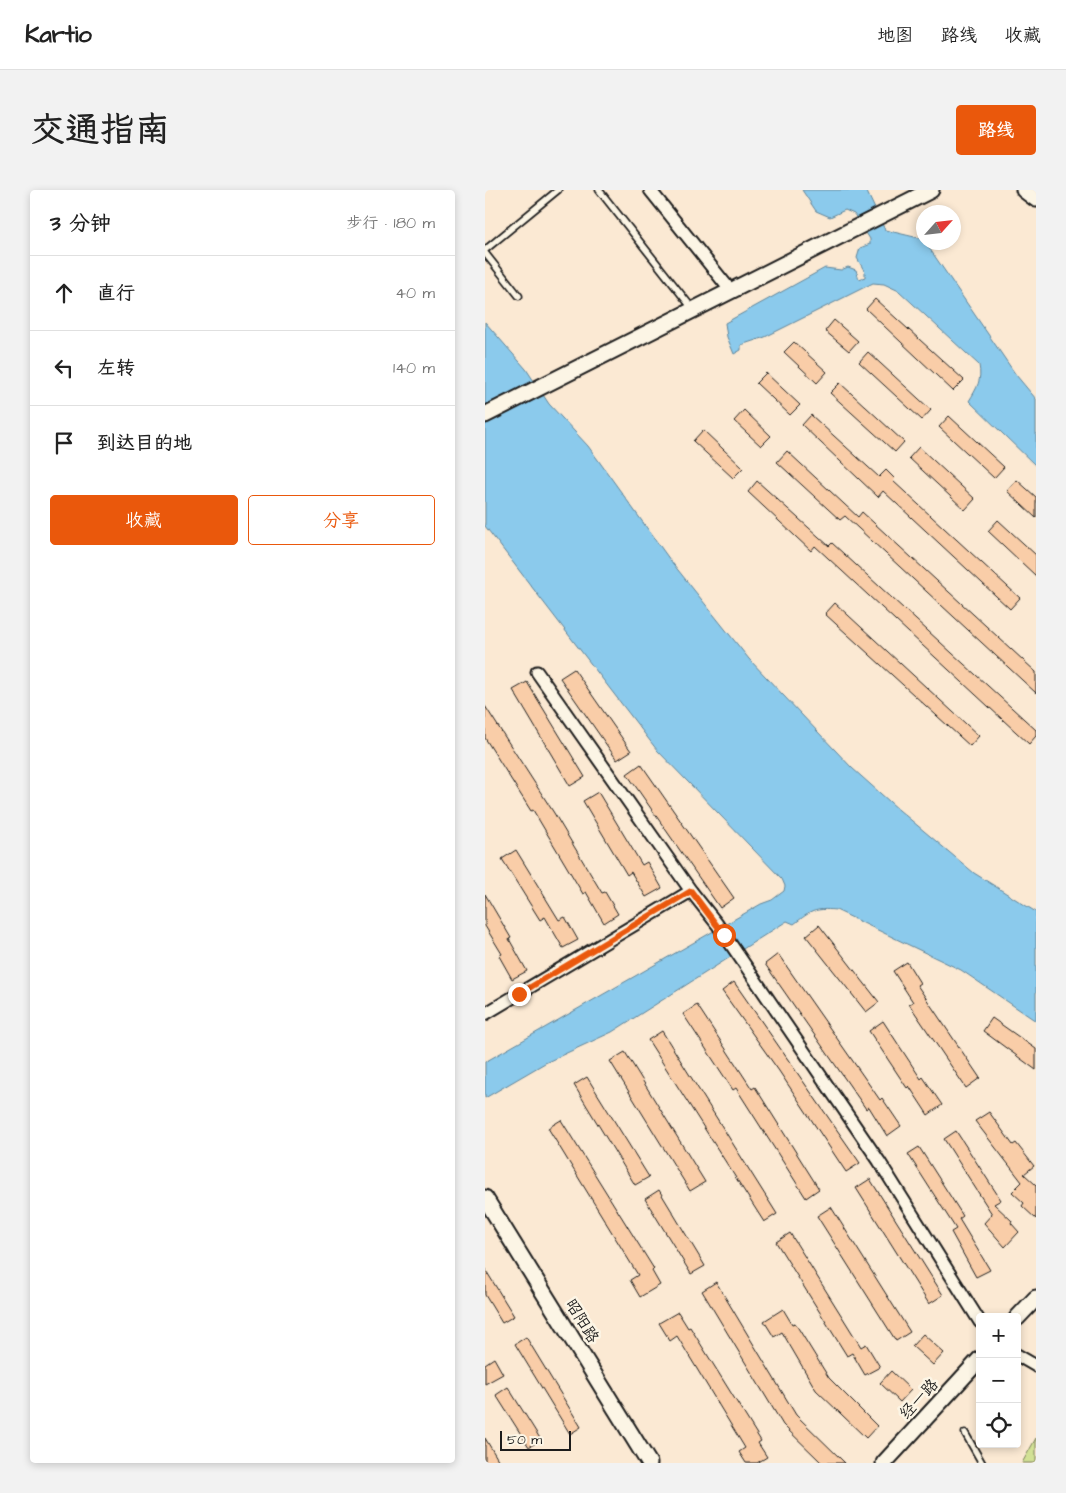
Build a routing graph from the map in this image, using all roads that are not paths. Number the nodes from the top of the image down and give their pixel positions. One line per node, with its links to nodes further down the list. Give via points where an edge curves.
1 (558, 190): 7 (lane)
2 (599, 190): 10 (lane)
3 (650, 190): 8 (street)
4 (931, 190): 8 (main road)
5 (1024, 190): 6 (main road)
6 (1036, 199)
7 (485, 252): 9 (lane)
8 (731, 291): 10 (main road)
9 (519, 296)
10 (693, 310): 11 (main road)
11 (485, 415)
12 (537, 672): 13 (street)
13 (691, 891): 14 (street); 18 (street, via 879,1161)
14 (485, 1014)
15 (485, 1198): 23 (main road, 昭阳路)
16 (1036, 1298): 17 (main road)
17 (1021, 1314)
18 (976, 1316)
19 (1021, 1357): 21 (street)
20 (976, 1363): 24 (main road, 经一路)
21 (1036, 1366)
22 (965, 1433): 25 (lane)
23 (649, 1463)
24 (884, 1463)
25 (982, 1463)

